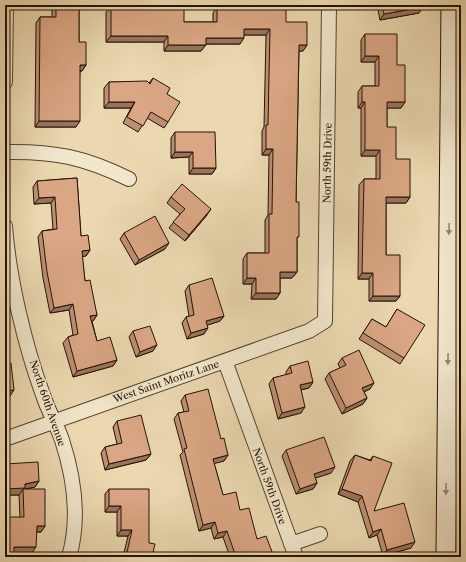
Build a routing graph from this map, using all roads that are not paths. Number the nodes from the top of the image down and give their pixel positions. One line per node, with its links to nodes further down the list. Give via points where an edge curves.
1 (6, 5): 4 (street)
2 (329, 5): 10 (street, North 59th Drive)
3 (451, 5): 7 (main road)
4 (5, 82)
5 (5, 152): 6 (street, via 60,154 84,160)
6 (128, 179)
7 (455, 190): 17 (main road, one-way to 17)
8 (5, 226): 9 (street, North 60th Avenue)
9 (6, 245): 12 (street, North 60th Avenue, via 28,344 43,395)
10 (325, 321): 11 (street, West Saint Moritz Lane, via 309,331)
11 (225, 361): 12 (street, West Saint Moritz Lane); 15 (street, North 59th Drive)
12 (54, 421): 13 (street, West Saint Moritz Lane); 16 (street, North 60th Avenue, via 62,440 74,491 74,526)
13 (5, 439)
14 (320, 534): 15 (street, North 59th Drive)
15 (293, 550)
16 (69, 557)
17 (446, 557)

